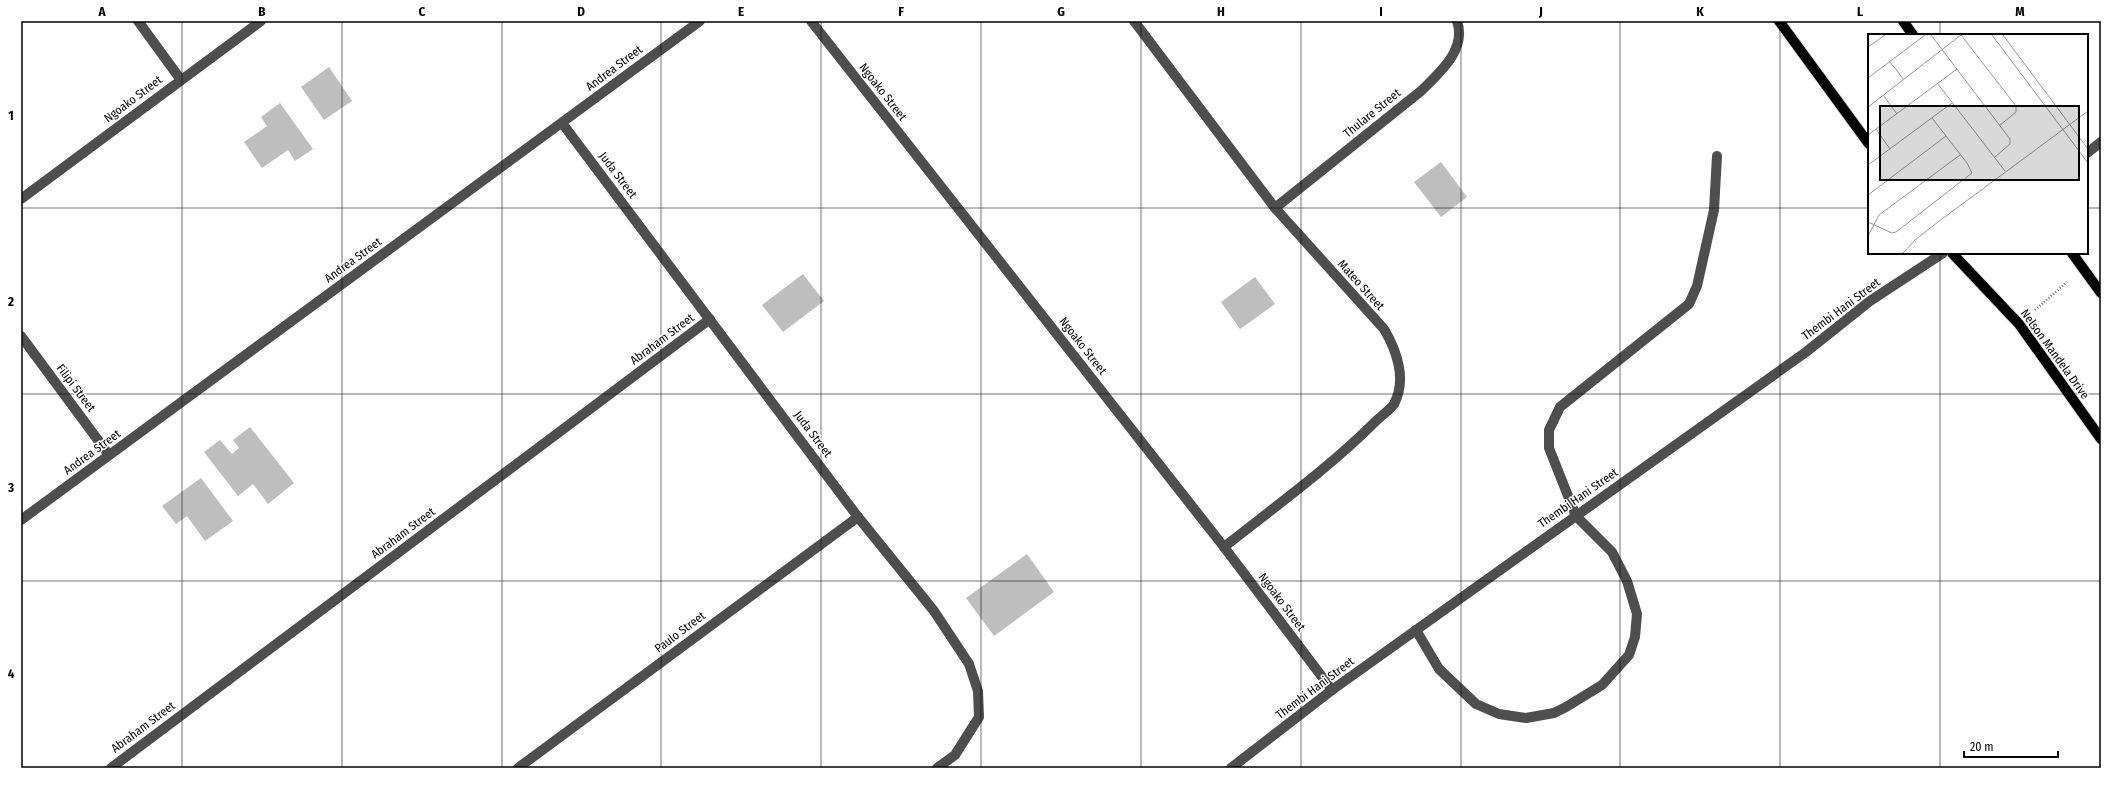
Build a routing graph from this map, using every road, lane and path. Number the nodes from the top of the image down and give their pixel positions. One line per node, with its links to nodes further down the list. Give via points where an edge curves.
1 (138, 21): 10 (street)
2 (261, 21): 10 (street, Ngoako Street)
3 (700, 21): 11 (street, Andrea Street)
4 (811, 21): 31 (street, Ngoako Street)
5 (1134, 21): 17 (street, Mateo Street)
6 (1457, 21): 17 (street, Thulare Street, via 1457,40 1451,60 1446,66 1420,91)
7 (1779, 21): 13 (main road)
8 (1903, 21): 9 (main road)
9 (1912, 34)
10 (181, 80): 16 (street, Ngoako Street)
11 (562, 123): 23 (street, Juda Street); 27 (street, Andrea Street)
12 (2101, 142): 14 (street)
13 (1868, 143)
14 (2088, 152)
15 (1717, 156): 28 (street, via 1714,210 1697,286 1689,304 1560,407 1549,430 1549,448)
16 (21, 199)
17 (1275, 208): 31 (street, Mateo Street, via 1384,329 1394,346 1399,365 1400,387 1393,405 1357,441)
18 (1941, 254): 28 (street, Thembi Hani Street, via 1870,301 1806,352)
19 (1953, 254): 24 (main road, Nelson Mandela Drive)
20 (2073, 254): 21 (main road)
21 (2083, 268): 22 (main road); 24 (path)
22 (2101, 293)
23 (710, 319): 29 (street, Juda Street); 34 (street, Abraham Street)
24 (2019, 324): 26 (main road, Nelson Mandela Drive)
25 (21, 336): 27 (street, Filipi Street)
26 (2101, 439)
27 (109, 455): 30 (street, Andrea Street)
28 (1576, 516): 32 (street, Thembi Hani Street); 32 (street, via 1612,552 1627,581 1637,614 1630,655 1602,684 1554,713 1526,718 1499,714 1476,704 1456,687 1439,669)
29 (858, 517): 35 (street, Paulo Street); 36 (street, Juda Street, via 934,611 969,664 978,691 979,717 955,755)
30 (21, 520)
31 (1224, 547): 33 (street, Ngoako Street)
32 (1416, 630): 33 (street, Thembi Hani Street)
33 (1332, 690): 37 (street, Thembi Hani Street)
34 (111, 768)
35 (518, 768)
36 (937, 768)
37 (1231, 768)

